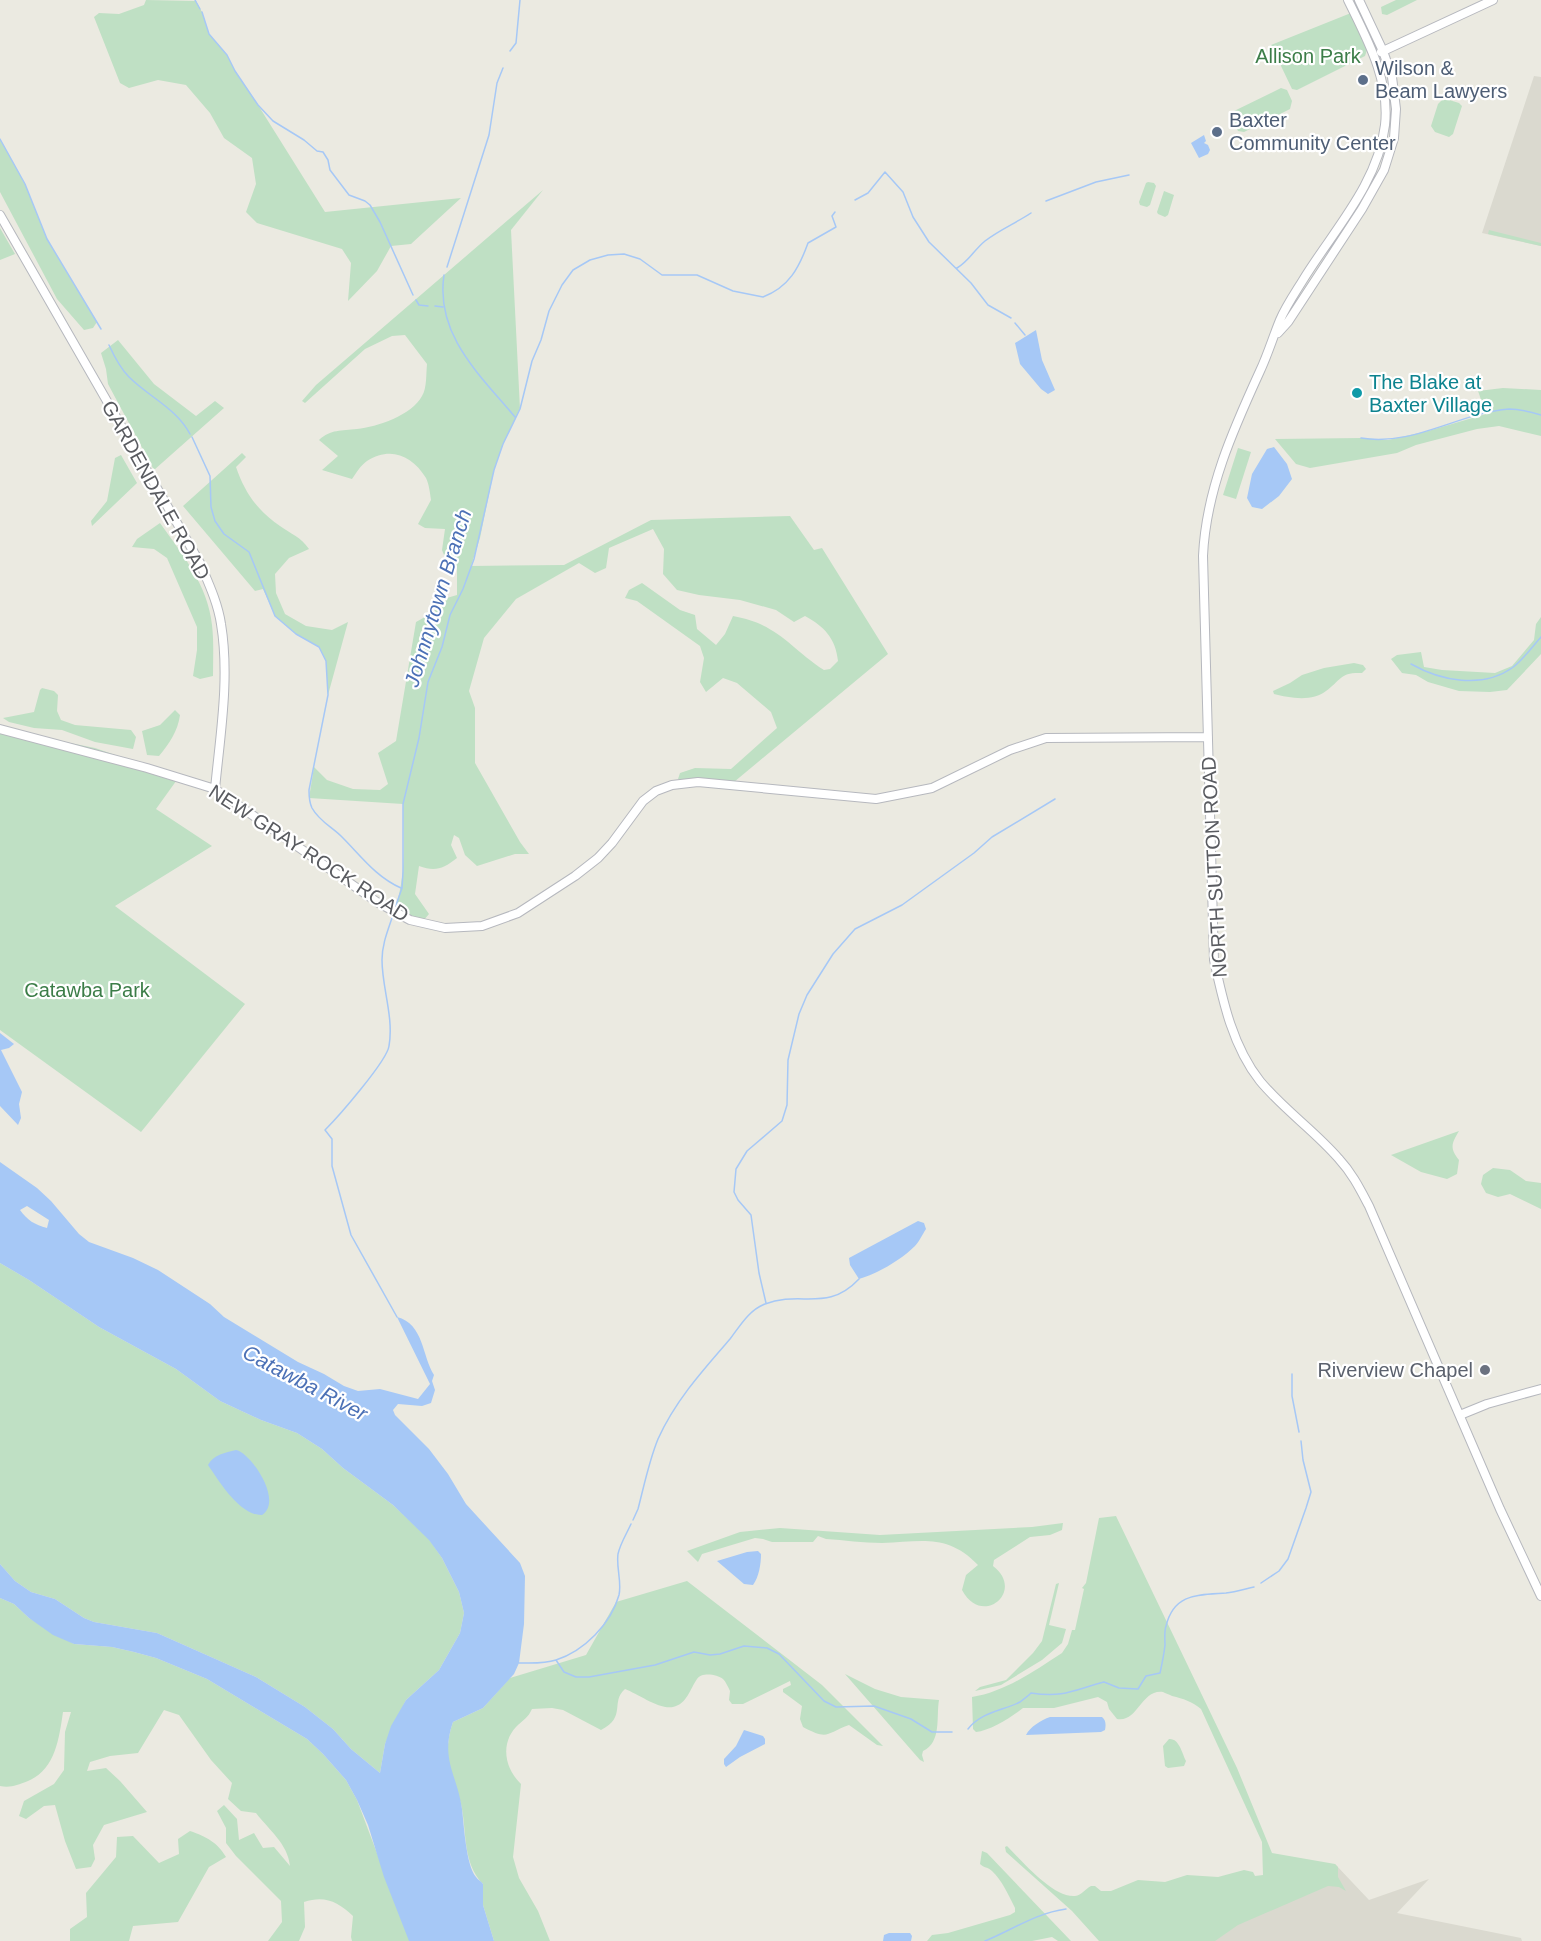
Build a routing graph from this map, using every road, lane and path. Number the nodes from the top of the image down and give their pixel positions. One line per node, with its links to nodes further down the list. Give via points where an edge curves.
1 (1348, 0): 5 (street, NORTH SUTTON ROAD)
2 (1359, 0): 4 (street, NORTH SUTTON ROAD)
3 (1492, 0): 4 (street)
4 (1383, 51): 5 (street); 7 (street, NORTH SUTTON ROAD, via 1392,77 1396,109 1395,130 1384,170 1288,322)
5 (1374, 55): 7 (street, NORTH SUTTON ROAD, via 1386,109 1376,162 1303,280)
6 (0, 215): 10 (street, GARDENDALE ROAD, via 200,563 212,591 221,623 224,670)
7 (1276, 334): 9 (street, NORTH SUTTON ROAD, via 1211,494 1203,540)
8 (0, 729): 10 (street, NEW GRAY ROCK ROAD)
9 (1208, 737): 10 (street, NEW GRAY ROCK ROAD, via 1046,738 1010,750 932,788 876,799 698,782 672,784 643,801 612,843 575,876 518,913 466,928 434,926 398,914); 12 (street, NORTH SUTTON ROAD, via 1214,960 1222,999 1237,1039 1260,1080 1339,1158 1353,1177 1382,1234)
10 (215, 789)
11 (1541, 1389): 12 (street)
12 (1460, 1415): 13 (street, NORTH SUTTON ROAD)
13 (1541, 1596)

